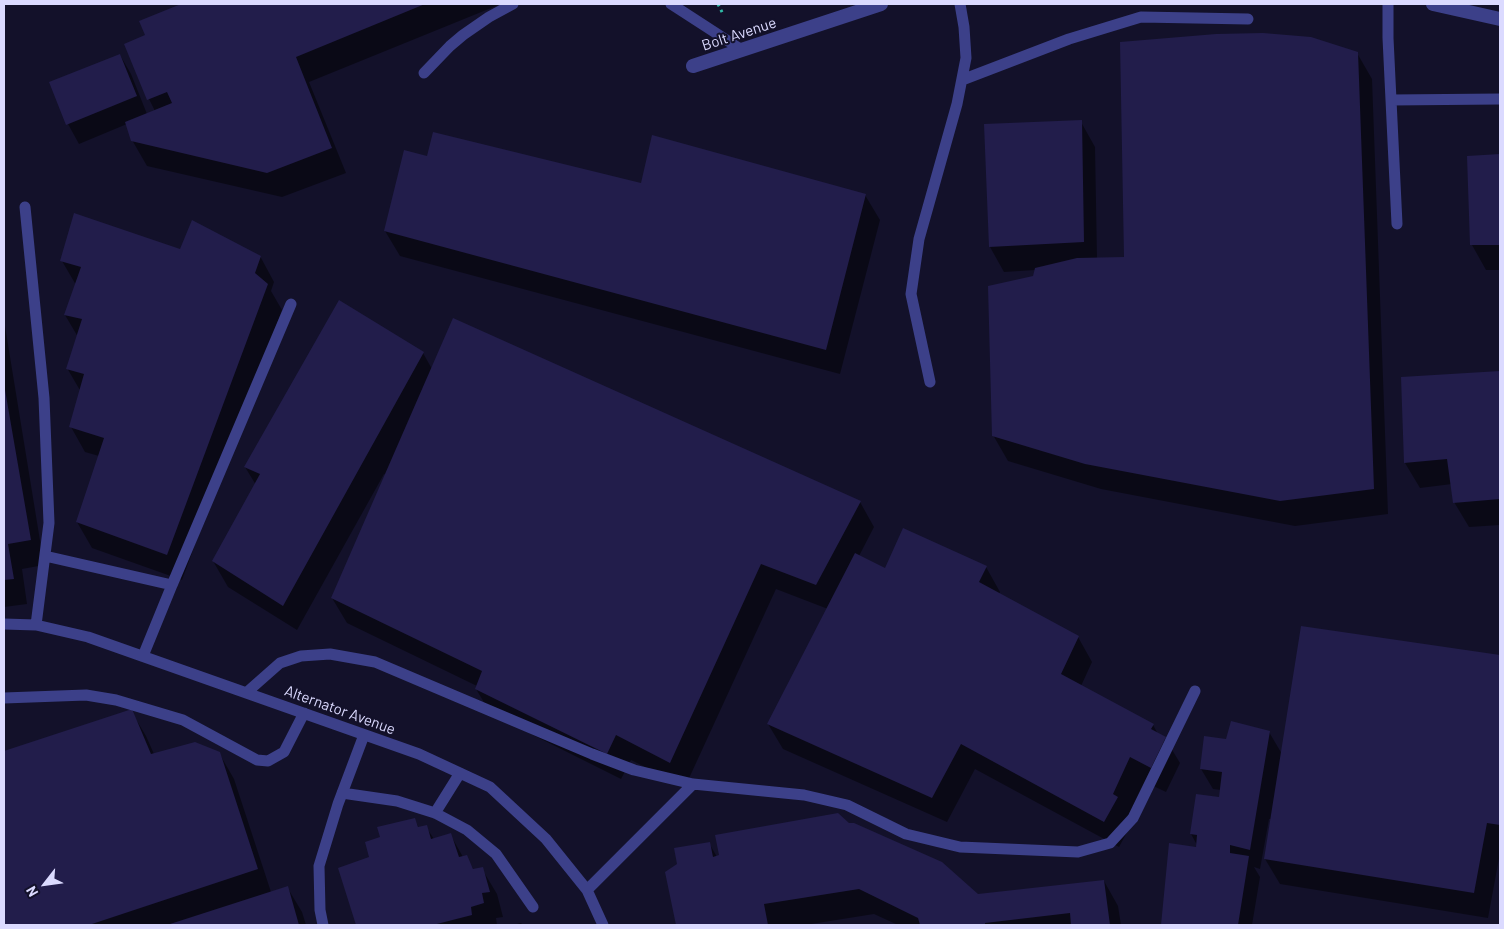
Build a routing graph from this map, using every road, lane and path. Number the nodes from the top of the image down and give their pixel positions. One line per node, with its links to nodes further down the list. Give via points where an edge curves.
1 (513, 4): 12 (lane, via 463,35)
2 (671, 4): 10 (lane)
3 (881, 4): 10 (street, Bolt Avenue)
4 (960, 4): 13 (lane, via 966,58)
5 (1388, 4): 15 (lane)
6 (1433, 4): 7 (street)
7 (1465, 7): 9 (street)
8 (1248, 19): 13 (lane, via 1141,17 1069,39)
9 (1500, 19)
10 (742, 50): 11 (street, Bolt Avenue)
11 (693, 66)
12 (424, 73)
13 (962, 80): 19 (lane, via 920,239 911,294)
14 (1500, 99): 15 (lane)
15 (1391, 100): 17 (lane)
16 (25, 207): 20 (lane, via 44,398 49,523)
17 (1397, 224)
18 (292, 304): 21 (lane)
19 (930, 382)
20 (45, 556): 21 (lane); 23 (lane)
21 (172, 585): 24 (lane)
22 (4, 624): 23 (lane, Alternator Avenue)
23 (36, 625): 24 (lane, Alternator Avenue, via 88,637)
24 (143, 656): 26 (lane, Alternator Avenue)
25 (1195, 691): 31 (lane, via 1133,818 1110,842 1078,852 960,847 906,834 847,805 804,795)
26 (246, 693): 28 (lane, Alternator Avenue); 31 (lane, via 280,663 301,656 330,654 375,662 592,754 634,770)
27 (4, 698): 28 (lane, via 86,695 116,700 183,720 257,760 268,761 284,752)
28 (304, 713): 29 (lane, Alternator Avenue)
29 (364, 735): 30 (lane, Alternator Avenue, via 419,754); 32 (lane)
30 (460, 773): 33 (lane); 34 (lane, Alternator Avenue, via 497,793 546,839)
31 (693, 784): 34 (lane)
32 (342, 793): 33 (lane, via 397,801); 36 (lane, via 319,866)
33 (435, 813): 35 (lane, via 467,830 496,854)
34 (587, 890): 37 (lane, Alternator Avenue)
35 (533, 907)
36 (323, 925)
37 (603, 925)

